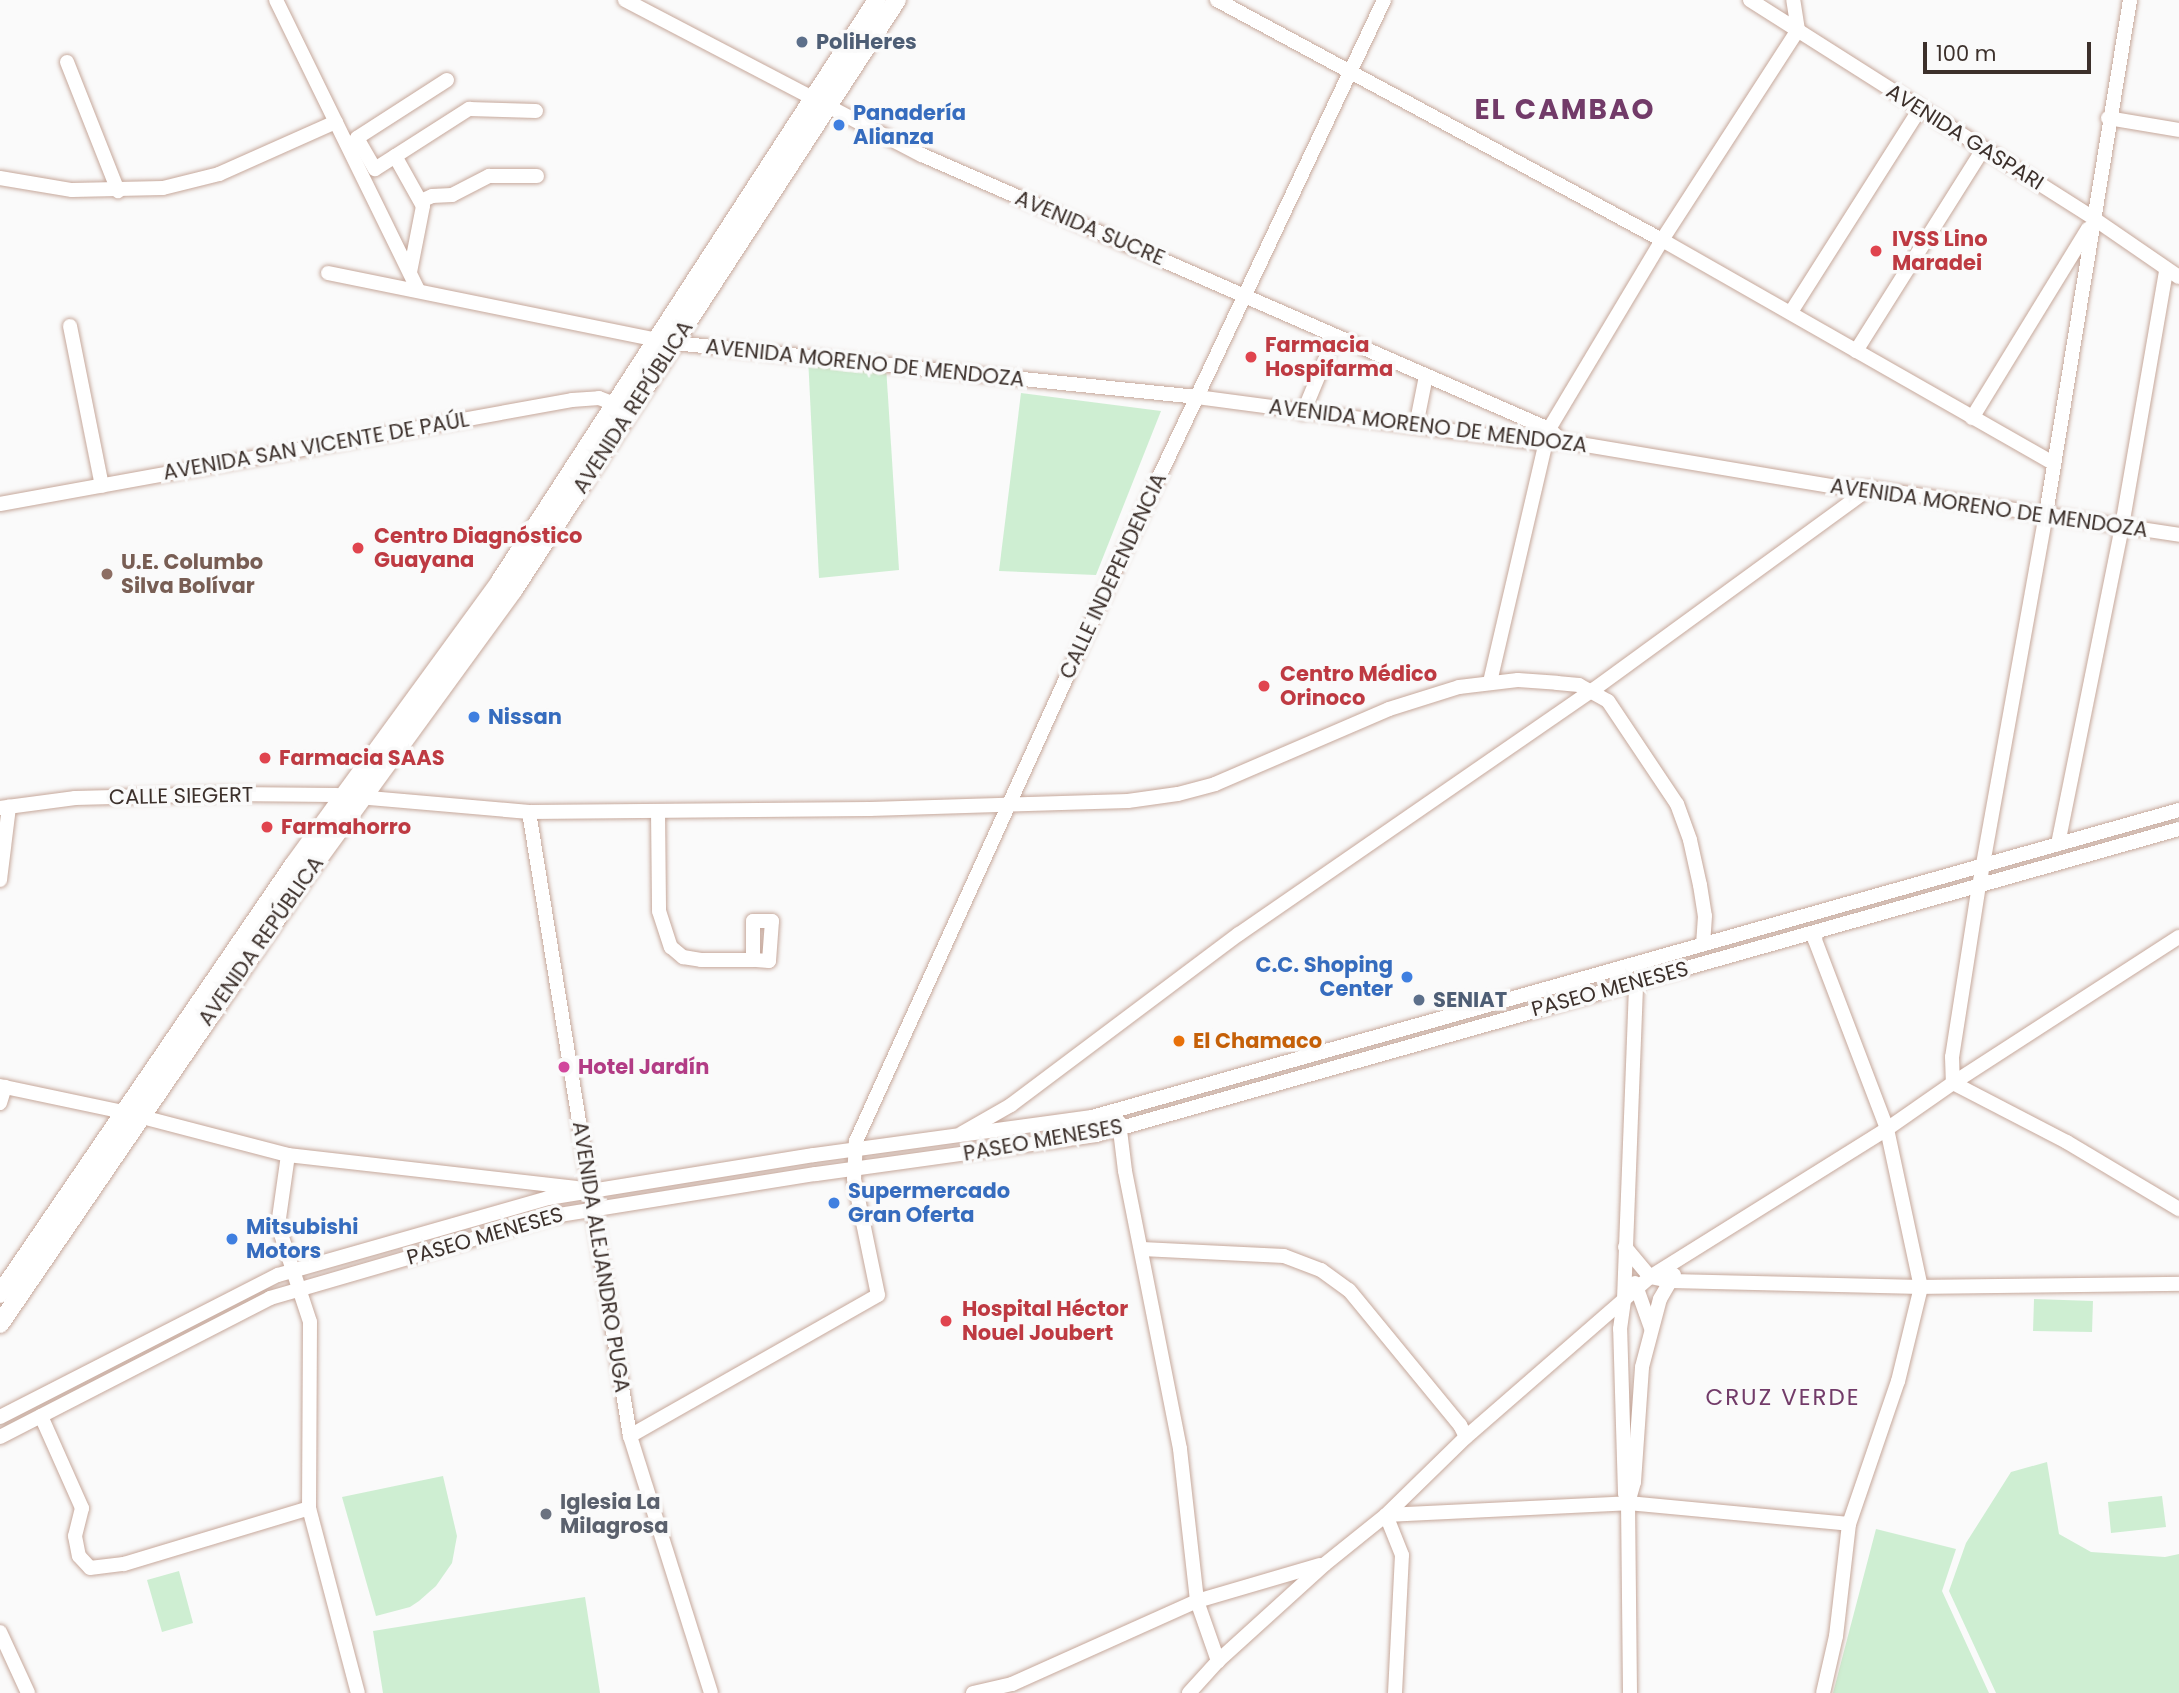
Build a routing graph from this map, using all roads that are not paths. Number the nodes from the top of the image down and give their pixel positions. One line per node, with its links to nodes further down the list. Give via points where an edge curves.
1 (276, 0): 18 (street)
2 (625, 0): 14 (street, AVENIDA SUCRE)
3 (877, 0): 14 (main road, AVENIDA REPÚBLICA)
4 (897, 0): 14 (main road, AVENIDA REPÚBLICA)
5 (1217, 0): 12 (street)
6 (1384, 0): 12 (street, CALLE INDEPENDENCIA)
7 (1750, 0): 10 (street, AVENIDA GASPARI)
8 (1793, 0): 10 (street)
9 (2130, 0): 17 (street)
10 (1798, 30): 15 (street, AVENIDA GASPARI); 27 (street)
11 (67, 62): 24 (street)
12 (1348, 72): 27 (street); 32 (street, CALLE INDEPENDENCIA)
13 (447, 80): 21 (street, via 358,138 375,169)
14 (820, 102): 32 (street, AVENIDA SUCRE, via 922,156); 36 (main road, AVENIDA REPÚBLICA)
15 (1920, 109): 20 (street, AVENIDA GASPARI); 33 (street)
16 (536, 111): 21 (street, via 469,109)
17 (2108, 118): 19 (street); 26 (street)
18 (336, 122): 24 (street, via 219,174 178,185); 28 (street)
19 (2179, 130)
20 (1983, 149): 26 (street, AVENIDA GASPARI); 37 (street)
21 (395, 156): 25 (street)
22 (537, 176): 25 (street, via 489,176 452,195)
23 (0, 178): 24 (street, via 47,188)
24 (118, 191)
25 (421, 201): 28 (street)
26 (2094, 218): 30 (street, AVENIDA GASPARI); 42 (street); 45 (street)
27 (1662, 240): 33 (street); 44 (street)
28 (410, 272): 31 (street)
29 (328, 273): 31 (street, AVENIDA MORENO DE MENDOZA)
30 (2173, 274): 50 (street)
31 (418, 290): 36 (street, AVENIDA MORENO DE MENDOZA)
32 (1246, 295): 35 (street, AVENIDA SUCRE); 39 (street, CALLE INDEPENDENCIA)
33 (1791, 312): 37 (street)
34 (70, 326): 46 (street)
35 (1335, 336): 38 (street, AVENIDA SUCRE); 41 (street)
36 (665, 342): 39 (street, AVENIDA MORENO DE MENDOZA); 40 (main road, AVENIDA REPÚBLICA)
37 (1856, 351): 42 (street)
38 (1426, 376): 43 (street); 44 (street, AVENIDA SUCRE)
39 (1197, 397): 41 (street, AVENIDA MORENO DE MENDOZA); 56 (street, CALLE INDEPENDENCIA)
40 (622, 408): 46 (street, AVENIDA SAN VICENTE DE PAÚL, via 599,398 572,400); 54 (main road, AVENIDA REPÚBLICA); 55 (main road, AVENIDA REPÚBLICA, via 513,591)
41 (1303, 413): 43 (street, AVENIDA MORENO DE MENDOZA)
42 (1972, 418): 45 (street)
43 (1416, 426): 44 (street, AVENIDA MORENO DE MENDOZA)
44 (1546, 436): 47 (street, AVENIDA MORENO DE MENDOZA, via 1819,484); 52 (street)
45 (2054, 464): 49 (street)
46 (102, 486): 48 (street, AVENIDA SAN VICENTE DE PAÚL)
47 (1870, 488): 49 (street, AVENIDA MORENO DE MENDOZA); 53 (street)
48 (0, 505)
49 (2046, 514): 50 (street, AVENIDA MORENO DE MENDOZA); 63 (street)
50 (2122, 526): 51 (street, AVENIDA MORENO DE MENDOZA); 62 (street)
51 (2179, 535)
52 (1490, 682): 53 (street, CALLE SIEGERT, via 1557,683); 56 (street, CALLE SIEGERT, via 1411,702 1215,784 1178,794 1128,801)
53 (1593, 690): 68 (street, via 1624,721 1677,804 1700,885); 78 (street, via 1239,934 1011,1105)
54 (344, 796): 55 (street, CALLE SIEGERT); 57 (street, CALLE SIEGERT, via 75,798); 75 (main road, AVENIDA REPÚBLICA)
55 (363, 798): 60 (street, CALLE SIEGERT); 75 (main road, AVENIDA REPÚBLICA)
56 (1008, 804): 59 (street, CALLE SIEGERT); 80 (street, CALLE INDEPENDENCIA, via 862,1126)
57 (5, 807): 64 (street)
58 (2179, 810): 62 (street, PASEO MENESES)
59 (658, 811): 60 (street, CALLE SIEGERT); 69 (street, via 659,911 671,947 682,957)
60 (529, 812): 81 (street, AVENIDA ALEJANDRO PUGA)
61 (2179, 829): 65 (street, PASEO MENESES)
62 (2058, 844): 63 (street, PASEO MENESES)
63 (1983, 865): 65 (street); 68 (street, PASEO MENESES)
64 (0, 880)
65 (1979, 885): 66 (street, PASEO MENESES); 71 (street, via 1952,1056)
66 (1816, 933): 70 (street, PASEO MENESES); 77 (street)
67 (2179, 937): 71 (street)
68 (1703, 944): 74 (street, PASEO MENESES)
69 (753, 960)
70 (1636, 981): 76 (street, PASEO MENESES); 84 (street)
71 (1953, 1083): 77 (street); 83 (street, via 2067,1142)
72 (2, 1087): 73 (street); 75 (street)
73 (0, 1103)
74 (1118, 1111): 76 (street); 78 (street, PASEO MENESES)
75 (131, 1114): 79 (street); 95 (main road, AVENIDA REPÚBLICA); 97 (main road, AVENIDA REPÚBLICA)
76 (1119, 1129): 80 (street, PASEO MENESES, via 1064,1141); 85 (street)
77 (1887, 1129): 86 (street); 92 (street)
78 (956, 1137): 80 (street, PASEO MENESES)
79 (288, 1155): 81 (street); 87 (street, via 278,1225)
80 (854, 1159): 81 (street, PASEO MENESES); 82 (street, PASEO MENESES); 102 (street, via 878,1295)
81 (591, 1189): 82 (street, AVENIDA ALEJANDRO PUGA); 87 (street, PASEO MENESES)
82 (594, 1208): 93 (street, PASEO MENESES); 102 (street, AVENIDA ALEJANDRO PUGA)
83 (2179, 1209)
84 (1625, 1247): 88 (street); 94 (street); 96 (street)
85 (1142, 1249): 104 (street, via 1284,1256 1321,1270 1349,1290); 110 (street, via 1180,1449)
86 (1688, 1253): 88 (street); 89 (street); 90 (street, via 1686,1269)
87 (295, 1271): 93 (street); 101 (street, PASEO MENESES, via 248,1288)
88 (1650, 1277): 89 (street); 94 (street)
89 (1671, 1281): 90 (street); 98 (street)
90 (1705, 1282): 92 (street)
91 (2179, 1284): 92 (street)
92 (1921, 1287): 108 (street, via 1898,1381)
93 (299, 1288): 100 (street, PASEO MENESES, via 256,1305); 106 (street, via 310,1322)
94 (1636, 1289): 96 (street); 98 (street)
95 (0, 1294)
96 (1624, 1299): 99 (street); 104 (street)
97 (0, 1324)
98 (1651, 1328): 99 (street, via 1634,1314); 105 (street, via 1642,1367 1634,1482)
99 (1620, 1329): 105 (street)
100 (41, 1416): 103 (street, PASEO MENESES); 106 (street, via 82,1508 75,1536 79,1556 90,1568 124,1564)
101 (0, 1417)
102 (630, 1436): 115 (street, AVENIDA ALEJANDRO PUGA)
103 (0, 1437)
104 (1466, 1437): 107 (street)
105 (1628, 1503): 107 (street); 108 (street); 119 (street)
106 (309, 1508): 114 (street)
107 (1386, 1515): 109 (street); 118 (street, via 1402,1555)
108 (1849, 1524): 120 (street, via 1836,1636)
109 (1325, 1564): 110 (street); 112 (street)
110 (1197, 1601): 112 (street); 116 (street, via 1012,1684)
111 (0, 1632): 113 (street)
112 (1218, 1661): 117 (street)
113 (28, 1693)
114 (358, 1693)
115 (711, 1693)
116 (973, 1693)
117 (1189, 1693)
118 (1395, 1693)
119 (1630, 1693)
120 (1823, 1693)

